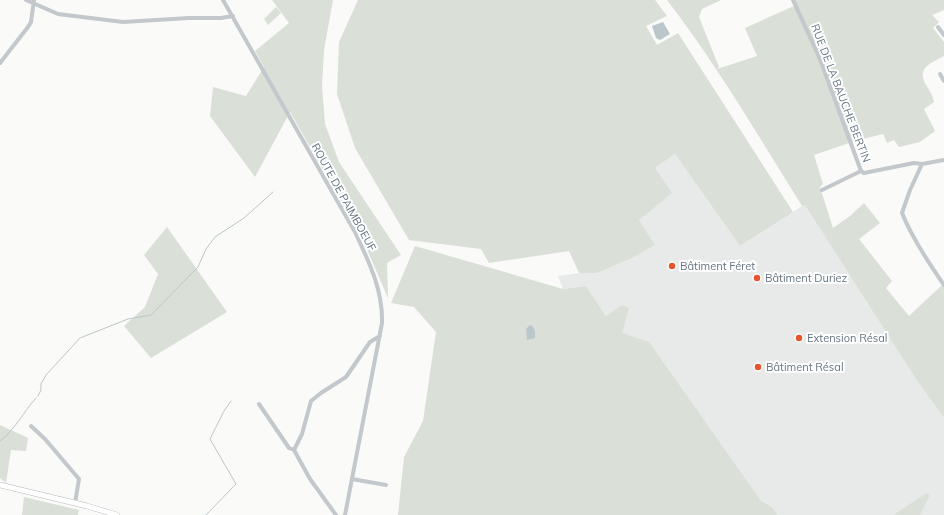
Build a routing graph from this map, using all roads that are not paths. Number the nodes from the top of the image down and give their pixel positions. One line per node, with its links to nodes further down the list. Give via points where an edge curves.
1 (26, 0): 4 (street)
2 (223, 0): 5 (street, ROUTE DE PAIMBOEUF)
3 (793, 0): 13 (street, RUE DE LA BAUCHE BERTIN, via 820,59)
4 (34, 2): 5 (street, via 66,16 122,22); 8 (street, via 31,22)
5 (232, 16): 16 (street, ROUTE DE PAIMBOEUF, via 355,232 371,265 381,305)
6 (938, 27): 7 (street)
7 (944, 35)
8 (0, 63)
9 (940, 74): 10 (street)
10 (944, 81)
11 (944, 160): 12 (street, RUE DE LA BAUCHE BERTIN)
12 (922, 164): 13 (street, RUE DE LA BAUCHE BERTIN, via 914,163 864,173); 15 (street, via 902,213 913,236)
13 (862, 171): 14 (street, RUE DE LA BAUCHE BERTIN)
14 (822, 190)
15 (944, 285)
16 (380, 336): 19 (street, via 370,342 346,377 311,402 302,434); 20 (street, ROUTE DE PAIMBOEUF)
17 (259, 404): 19 (street, via 289,448)
18 (31, 426): 23 (street, via 79,479)
19 (294, 450): 25 (street, via 310,479)
20 (352, 479): 22 (street); 26 (street, ROUTE DE PAIMBOEUF)
21 (0, 485): 23 (main road)
22 (386, 485)
23 (75, 503): 24 (main road)
24 (117, 515)
25 (336, 515)
26 (345, 515)

